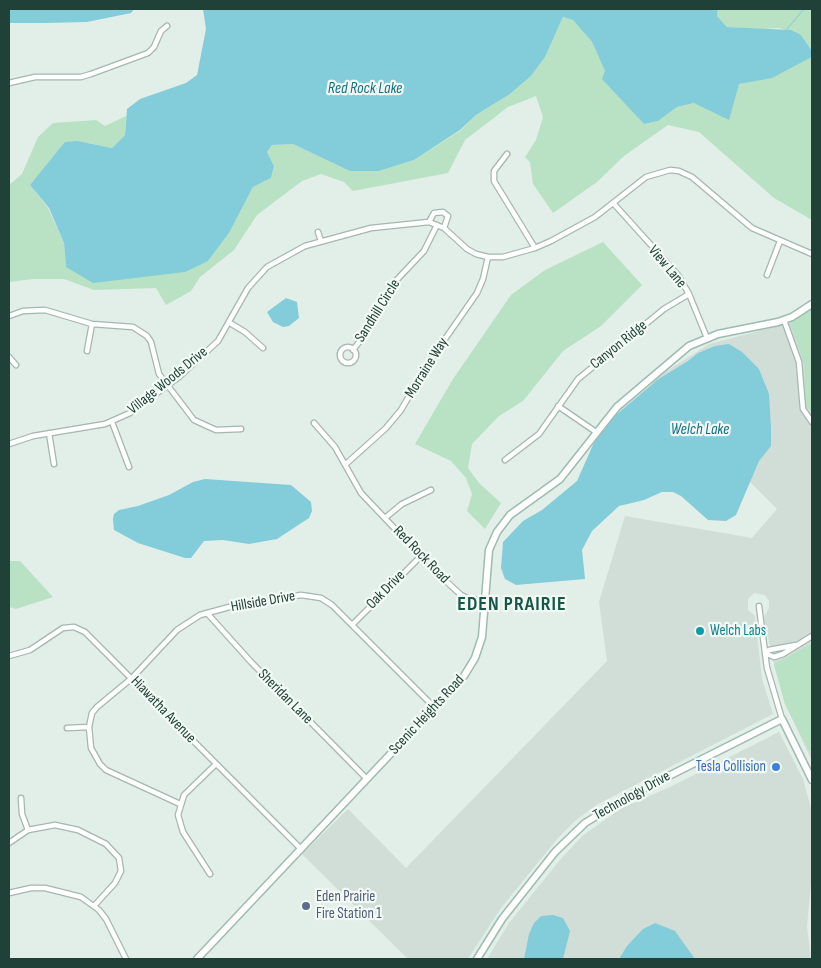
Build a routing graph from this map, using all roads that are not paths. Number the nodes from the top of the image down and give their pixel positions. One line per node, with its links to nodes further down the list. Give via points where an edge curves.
1 (166, 26): 2 (street, via 148,53 81,78 35,77)
2 (9, 83)
3 (507, 154): 13 (street, via 494,171 494,181)
4 (675, 164): 5 (street)
5 (675, 170): 6 (street, Village Woods Drive, via 646,177); 11 (street, via 698,181 748,225)
6 (614, 204): 13 (street, Village Woods Drive); 17 (street, View Lane, via 678,275)
7 (429, 222): 8 (street, Village Woods Drive); 9 (street, via 434,213 443,212 448,216); 12 (street, Village Woods Drive, via 371,228)
8 (437, 225): 9 (street, Village Woods Drive); 25 (street, Sandhill Circle, via 424,251 390,287 372,325)
9 (444, 228): 15 (street, Village Woods Drive, via 467,249)
10 (318, 232): 12 (street)
11 (780, 240): 14 (street); 16 (street)
12 (321, 241): 21 (street, Village Woods Drive, via 292,252 267,267 248,288)
13 (535, 248): 15 (street, Village Woods Drive, via 503,257)
14 (812, 254)
15 (488, 257): 40 (street, Morraine Way, via 477,293 427,365 401,410)
16 (767, 275)
17 (689, 294): 23 (street, View Lane); 30 (street, Canyon Ridge, via 664,309 578,379)
18 (812, 304): 20 (street, Scenic Heights Road)
19 (9, 316): 22 (street, via 23,311 45,310)
20 (784, 320): 23 (street, Scenic Heights Road); 32 (street, via 799,362 803,409)
21 (230, 323): 24 (street); 29 (street, Village Woods Drive, via 218,341)
22 (92, 324): 26 (street); 29 (street, via 125,325 141,331 151,342 157,369)
23 (707, 338): 35 (street, Scenic Heights Road, via 689,346 656,372 617,406)
24 (263, 348)
25 (354, 350)
26 (87, 351)
27 (9, 357): 28 (street)
28 (16, 364)
29 (168, 385): 31 (street, Village Woods Drive); 34 (street, via 189,415 201,425 216,430)
30 (558, 406): 35 (street); 38 (street, Canyon Ridge, via 539,434)
31 (112, 422): 36 (street, Village Woods Drive); 41 (street)
32 (812, 422)
33 (314, 423): 40 (street, Red Rock Road)
34 (241, 429)
35 (596, 432): 45 (street, Scenic Heights Road, via 560,479 517,509 497,532 488,561)
36 (49, 433): 37 (street, Village Woods Drive); 39 (street)
37 (9, 444)
38 (505, 460)
39 (54, 464)
40 (346, 464): 43 (street, Red Rock Road, via 361,493)
41 (130, 467)
42 (431, 490): 43 (street, Red Rock Road, via 402,504)
43 (385, 518): 44 (street, Red Rock Road)
44 (421, 556): 45 (street, Red Rock Road, via 461,595); 48 (street, Oak Drive)
45 (485, 600): 53 (street, Scenic Heights Road, via 482,637 475,658 464,676)
46 (759, 606): 50 (street)
47 (207, 613): 48 (street, Hillside Drive, via 309,595 326,600); 52 (street, Hillside Drive, via 185,623); 58 (street, Sheridan Lane, via 250,662)
48 (352, 625): 53 (street, Hillside Drive)
49 (812, 636): 50 (street, via 791,650 774,656)
50 (765, 653): 54 (street)
51 (9, 656): 52 (street, Hiawatha Avenue, via 30,650 63,628 74,627 91,638)
52 (132, 678): 55 (street, Hillside Drive, via 97,707); 57 (street, Hiawatha Avenue)
53 (435, 708): 58 (street, Scenic Heights Road)
54 (782, 719): 59 (street); 70 (street, Technology Drive, via 631,795 585,823 555,852 517,899)
55 (89, 727): 56 (street); 61 (street, via 91,748 106,770)
56 (67, 728)
57 (216, 764): 61 (street, via 184,795); 64 (street, Hiawatha Avenue)
58 (367, 779): 64 (street, Scenic Heights Road)
59 (812, 780)
60 (20, 798): 62 (street)
61 (180, 804): 65 (street, via 178,816 183,832)
62 (28, 830): 63 (street); 67 (street, via 44,825 66,826 96,838 115,852 121,864 119,878)
63 (9, 843)
64 (301, 849): 69 (street, Scenic Heights Road)
65 (210, 874)
66 (9, 893): 67 (street, via 31,888 58,889 81,897)
67 (94, 906): 68 (street, via 109,924)
68 (126, 959)
69 (197, 959)
70 (477, 959)

